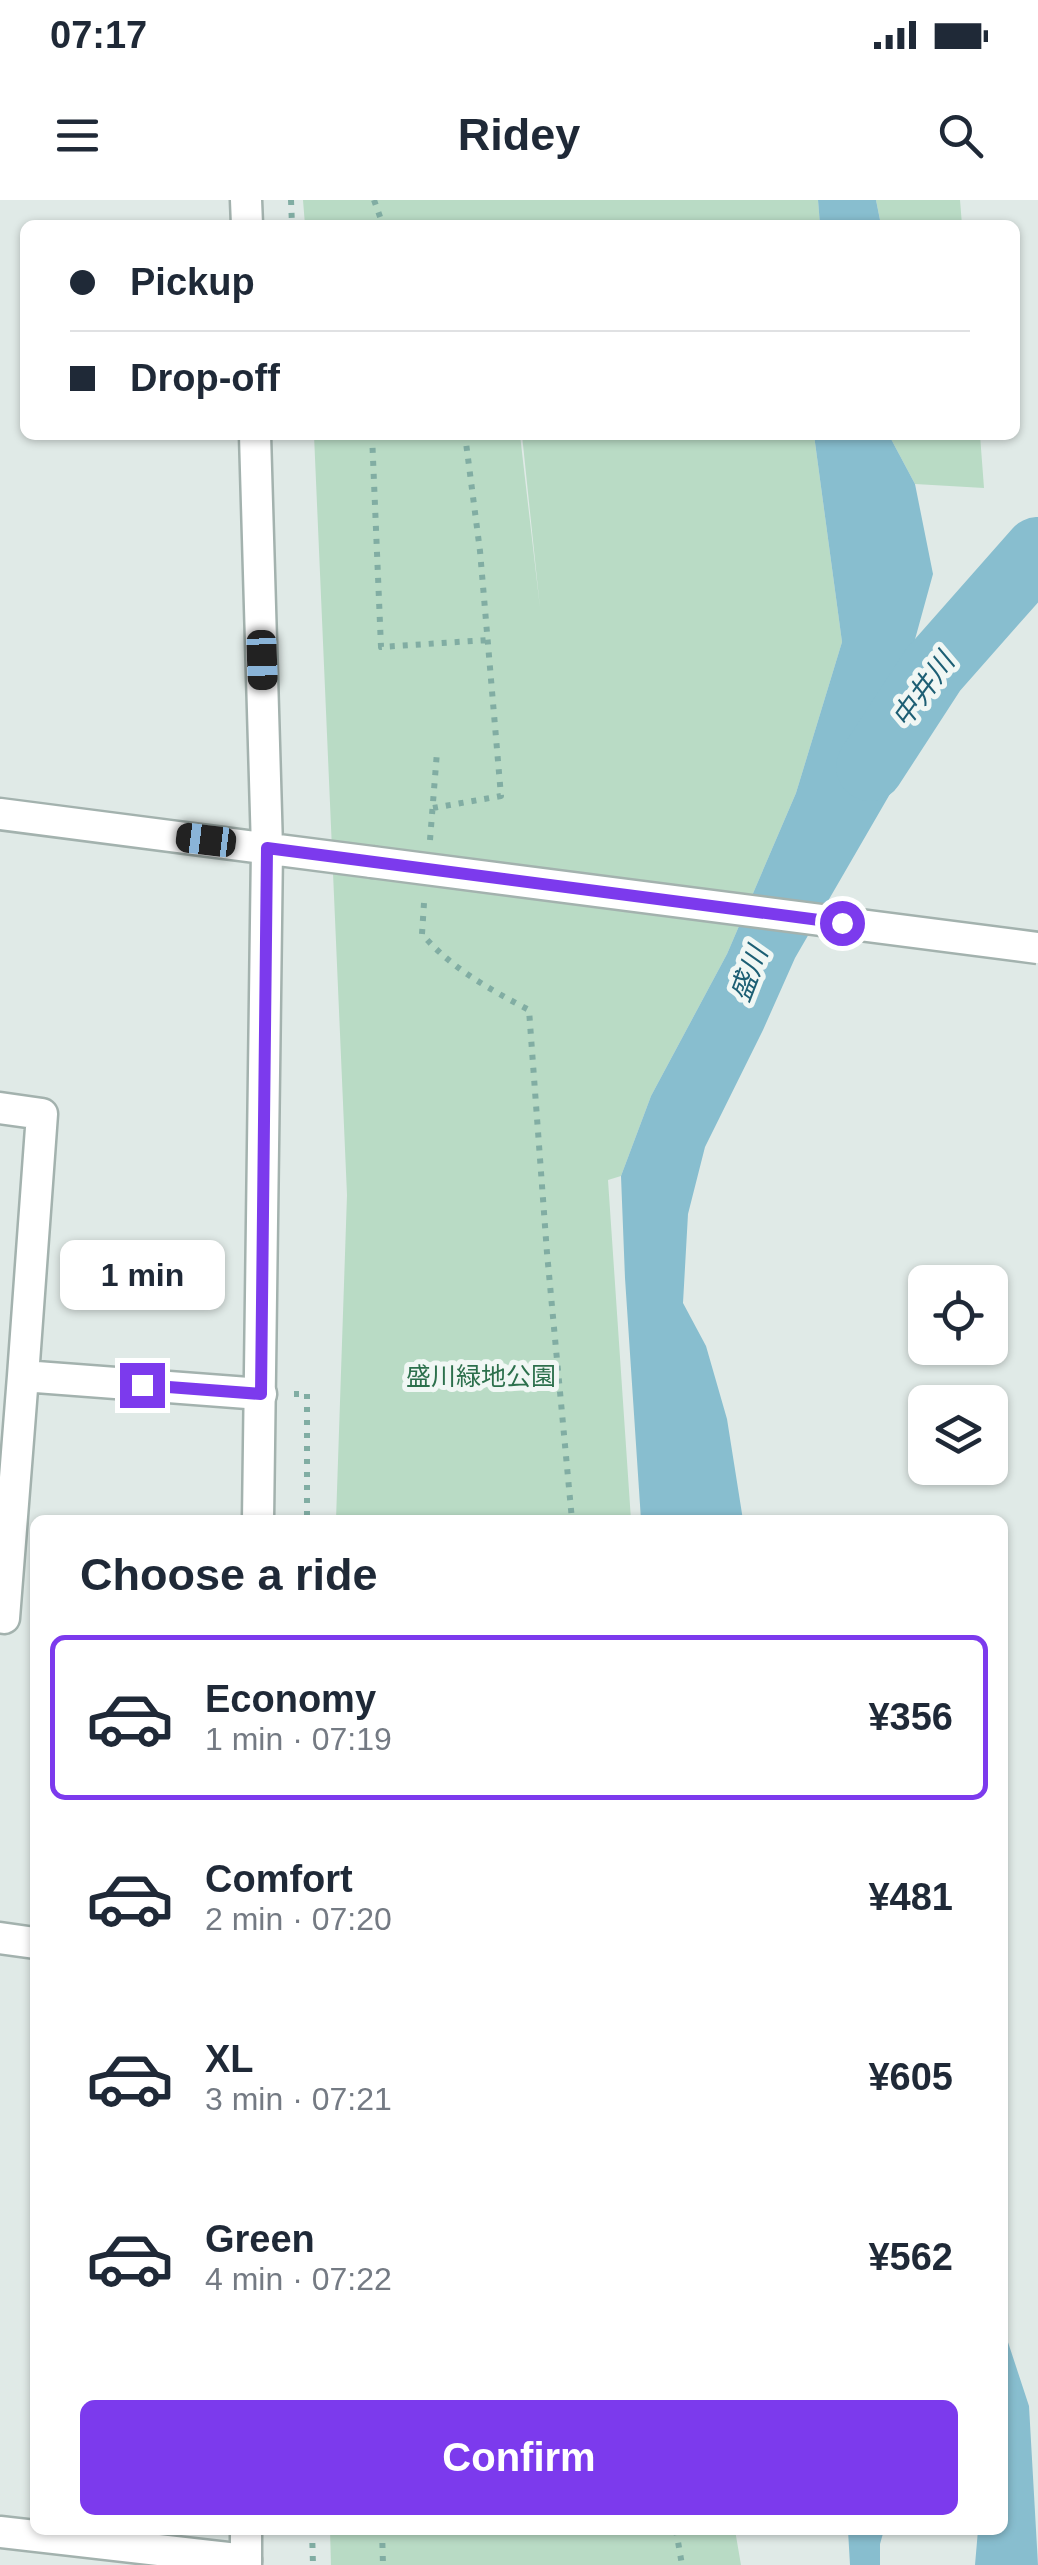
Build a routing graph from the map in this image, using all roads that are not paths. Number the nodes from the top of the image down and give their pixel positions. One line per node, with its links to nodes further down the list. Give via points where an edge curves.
1 (255, 440): 3 (street)
2 (0, 814): 3 (street)
3 (267, 848): 4 (street, bridge); 7 (street)
4 (1038, 948)
5 (0, 1108): 6 (street, via 42,1114)
6 (22, 1376): 7 (street); 9 (street)
7 (261, 1394): 8 (street)
8 (258, 1515)
9 (0, 1617)
10 (0, 1938): 11 (street)
11 (30, 1942)
12 (0, 2532): 13 (street)
13 (30, 2534)
14 (37, 2535): 15 (street)
15 (246, 2552)

